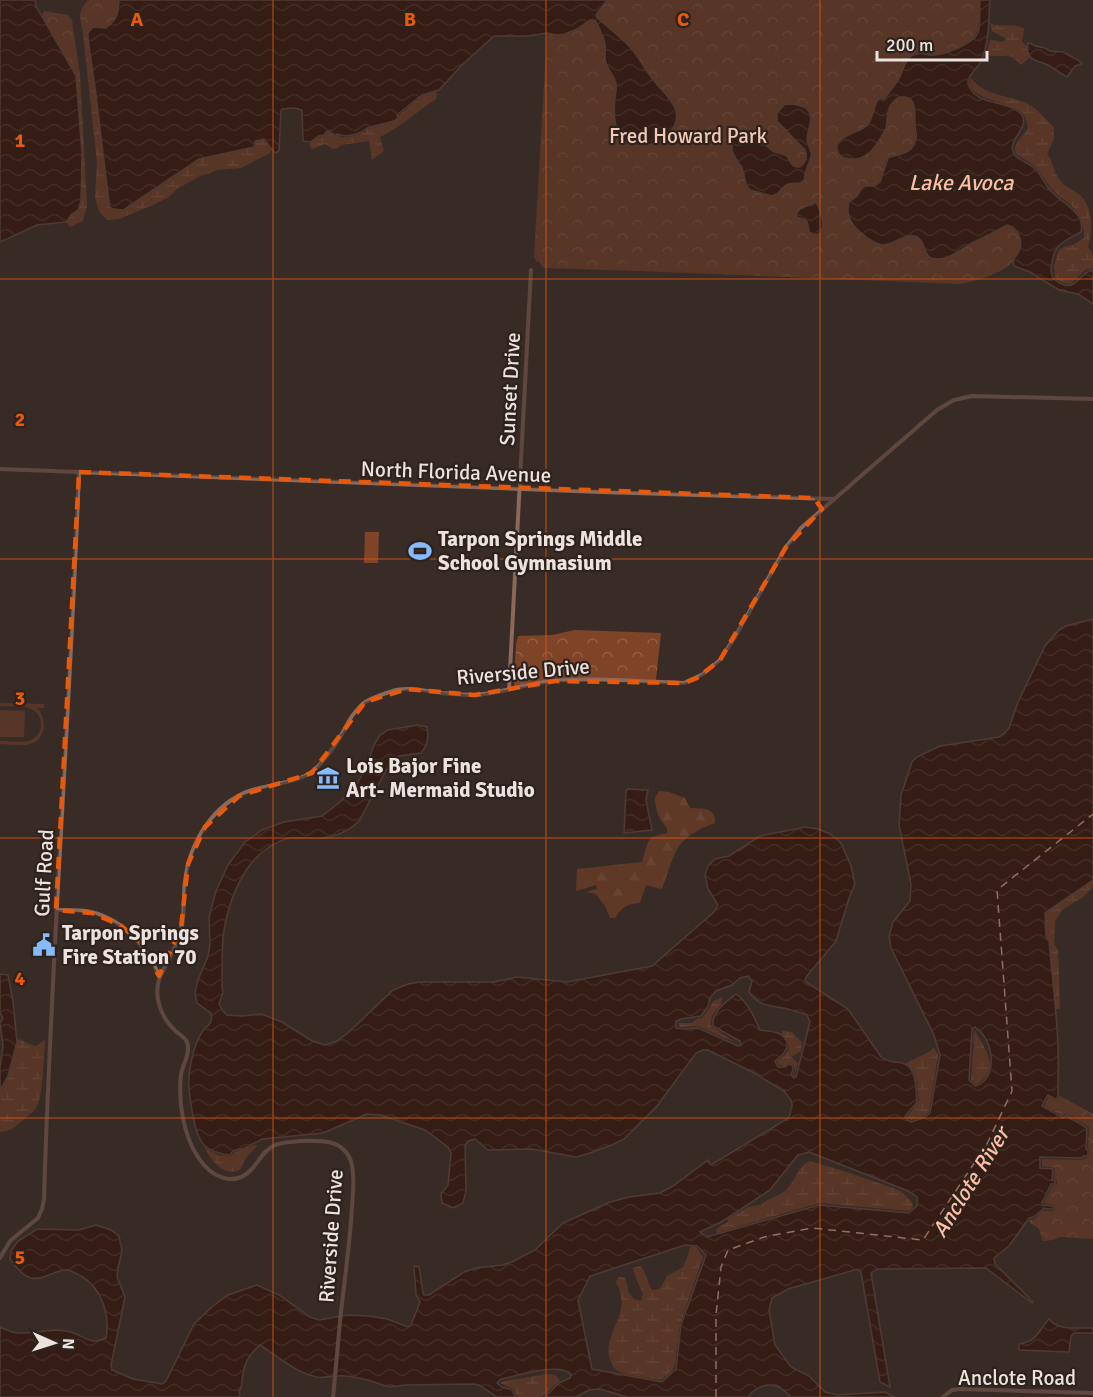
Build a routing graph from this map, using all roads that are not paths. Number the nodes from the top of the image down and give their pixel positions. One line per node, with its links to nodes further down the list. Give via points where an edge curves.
1 (531, 270): 5 (street, Sunset Drive)
2 (1093, 399): 7 (street, Riverside Drive, via 981,395 954,400 915,427)
3 (0, 469): 4 (street, North Florida Avenue)
4 (79, 472): 5 (street, North Florida Avenue); 10 (street, Gulf Road)
5 (519, 488): 6 (street, North Florida Avenue); 9 (street, Sunset Drive)
6 (814, 498): 7 (street, North Florida Avenue); 8 (street)
7 (833, 499): 8 (street, Riverside Drive)
8 (822, 509): 9 (street, Riverside Drive, via 790,541 735,638 720,660 703,674 684,683 555,681)
9 (509, 689): 11 (street, Riverside Drive, via 475,695 412,688 388,692 358,709 312,773 247,792 219,810 191,852 181,928)
10 (57, 910): 11 (street, via 92,913 120,925 140,942); 12 (street, Gulf Road, via 44,1199 38,1218 10,1241)
11 (159, 976): 14 (street, Riverside Drive, via 162,1014 187,1043 181,1079 186,1131 207,1169 222,1178 238,1177 272,1146 287,1142 325,1141 348,1154 353,1184 350,1238)
12 (0, 1258)
13 (1093, 1393): 15 (street, Anclote Road, via 960,1389)
14 (333, 1397)
15 (943, 1397)

